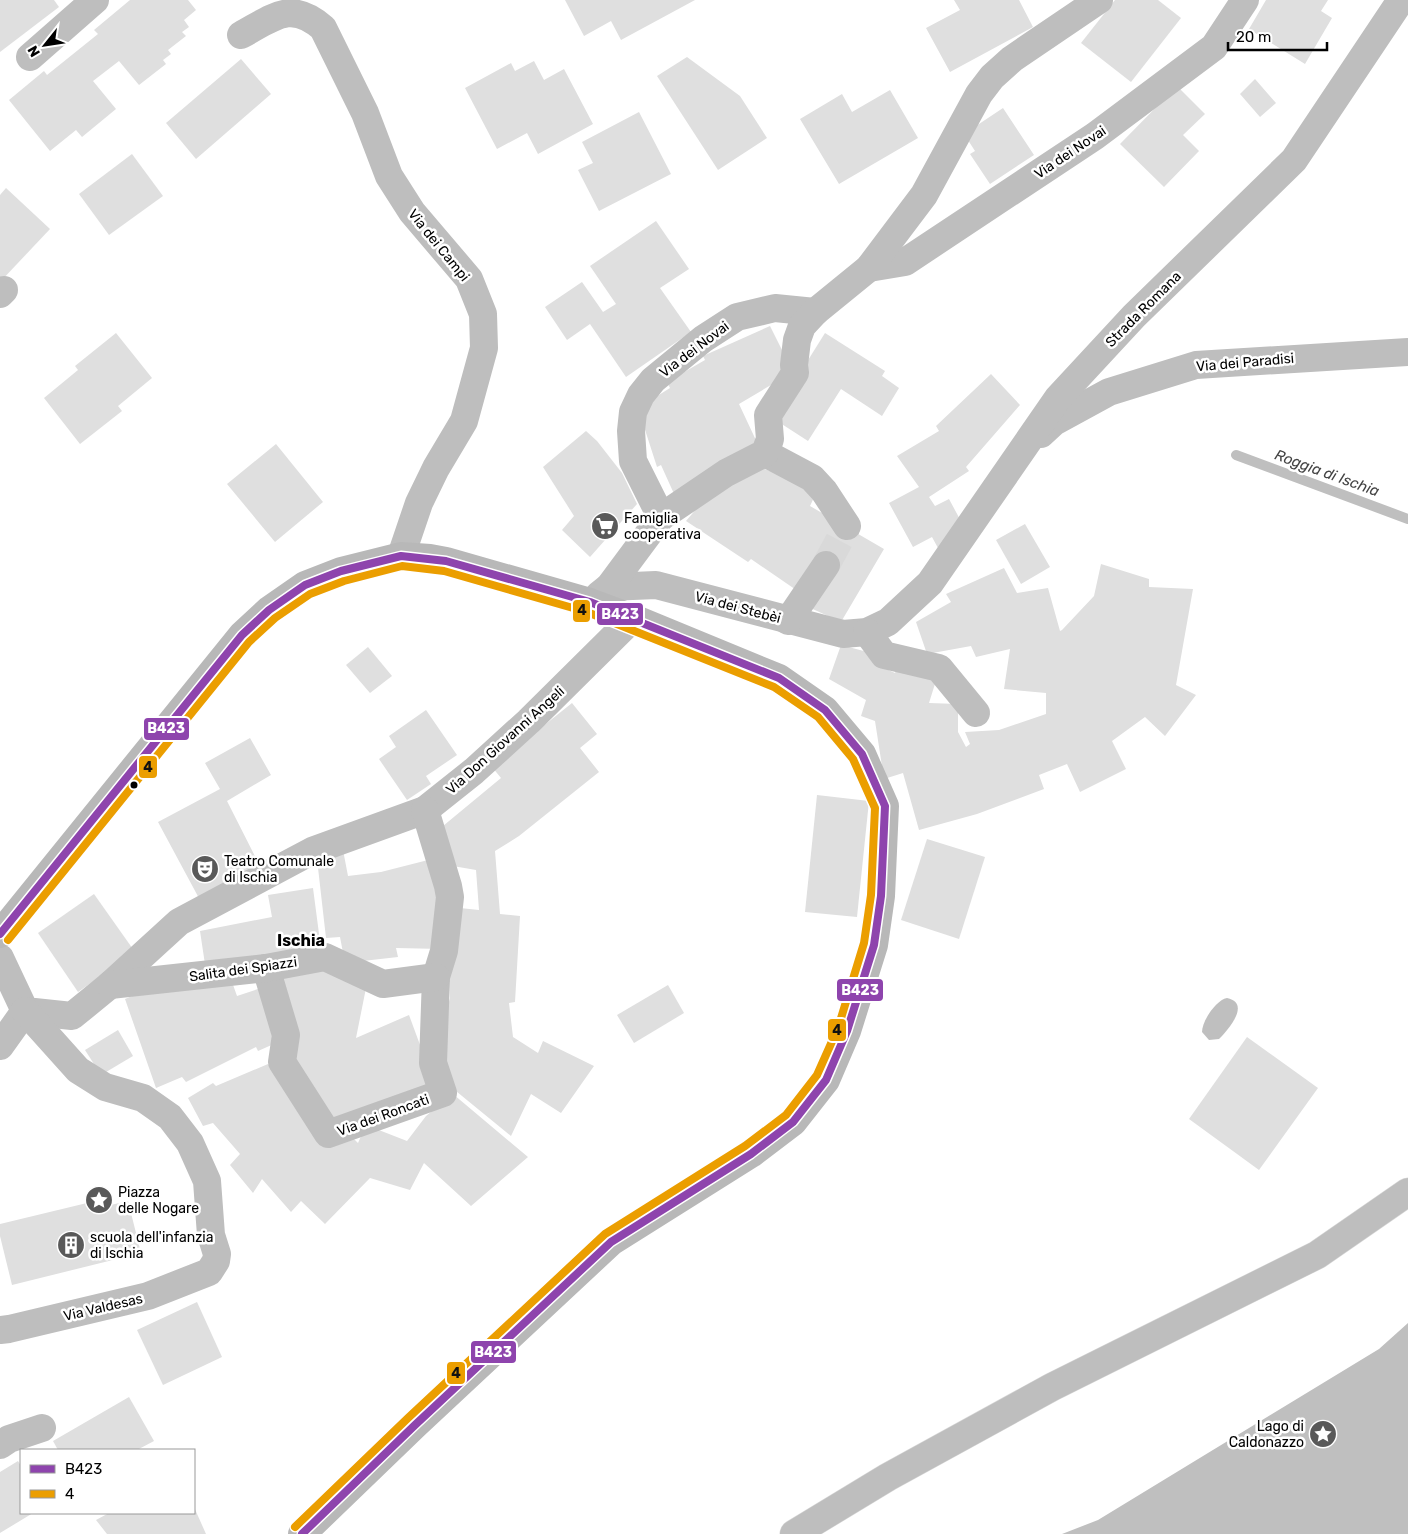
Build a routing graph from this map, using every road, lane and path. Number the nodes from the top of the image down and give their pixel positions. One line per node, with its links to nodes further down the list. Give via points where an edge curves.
1 (95, 0): 6 (street)
2 (1098, 0): 7 (street, Via dei Novai, via 1012,59 992,77 979,94 924,195)
3 (1245, 0): 7 (street, Via dei Novai, via 1214,47 1095,136 905,262)
4 (1402, 0): 11 (street, Strada Romana, via 1294,160 1134,316 1058,398)
5 (241, 35): 14 (street, Via dei Campi, via 287,10 314,18 323,28 365,113 389,176 412,212 469,279 483,314 484,348 464,421 419,503)
6 (30, 57)
7 (869, 268): 8 (street, Via dei Novai)
8 (815, 312): 10 (street, via 802,326 797,340 795,373 768,415 770,439); 12 (street, Via dei Novai, via 775,308 737,317 703,339 653,380 641,395 633,412 633,461)
9 (1408, 352): 11 (street, Via dei Paradisi, via 1196,365 1109,392 1054,422)
10 (765, 453): 12 (street, via 726,473); 13 (street, via 812,478)
11 (1016, 456): 19 (street, Strada Romana, via 930,583)
12 (661, 517): 16 (street)
13 (847, 526)
14 (401, 556): 16 (street, via 430,558); 22 (street, via 341,570 305,584 242,635)
15 (826, 565): 18 (street)
16 (599, 594): 17 (street); 18 (street, Via dei Stebèi, via 656,585)
17 (633, 618): 21 (street, Via Don Giovanni Angeli, via 522,728 474,772); 34 (street, via 779,678 826,710 862,754 885,806 881,896 874,945 847,1031 826,1080 793,1122 751,1154 611,1242)
18 (788, 621): 19 (street, Via dei Stebèi, via 843,634)
19 (877, 627): 20 (street, via 884,655 940,668)
20 (976, 713)
21 (425, 810): 25 (street, via 450,897 444,951); 26 (street, Via Don Giovanni Angeli, via 312,851 178,922)
22 (0, 934)
23 (0, 958): 27 (street)
24 (266, 968): 25 (street, Salita dei Spiazzi, via 324,957 383,984); 25 (street, Via dei Roncati, via 286,1035 282,1062 328,1134 443,1093 433,1063); 26 (street, Salita dei Spiazzi)
25 (436, 977)
26 (110, 985): 27 (street, Via Don Giovanni Angeli, via 72,1016)
27 (25, 1011): 28 (street); 29 (street); 31 (street, Via Valdesas, via 78,1070 105,1086 143,1098 170,1117 190,1143 207,1181 210,1235 217,1254 213,1267 203,1275 148,1296)
28 (0, 1029)
29 (0, 1046)
30 (1408, 1192): 35 (street, via 1317,1256 1052,1387 888,1477)
31 (0, 1330)
32 (42, 1428): 33 (street)
33 (0, 1445)
34 (302, 1534)
35 (794, 1534)

